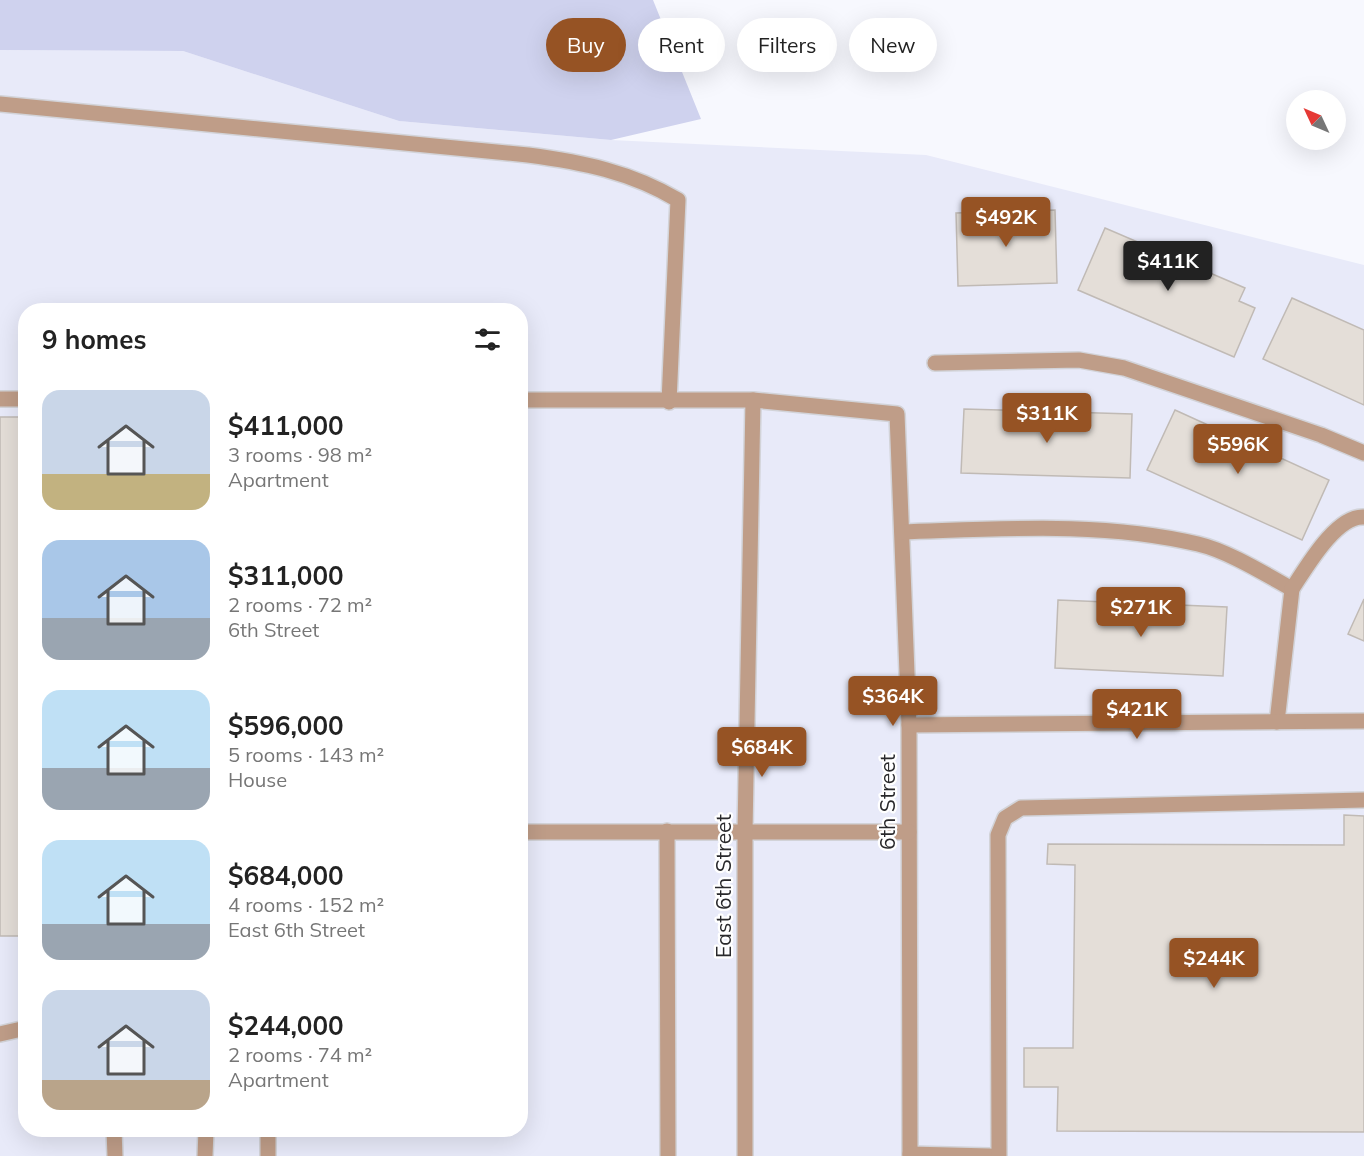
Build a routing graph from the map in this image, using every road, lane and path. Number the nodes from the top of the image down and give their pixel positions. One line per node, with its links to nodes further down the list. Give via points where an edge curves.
1 (0, 105): 7 (street, via 528,155 610,170 650,183 678,200)
2 (935, 363): 8 (street, via 1080,360 1124,368)
3 (0, 399): 4 (street)
4 (18, 399)
5 (528, 400): 7 (street)
6 (753, 400): 7 (street); 10 (street, 6th Street, via 897,414); 17 (street, East 6th Street)
7 (669, 402)
8 (1364, 453)
9 (1364, 517): 11 (street, via 1356,516 1342,523)
10 (902, 532): 11 (street, via 1061,528 1120,531 1200,544); 14 (street, 6th Street)
11 (1292, 589): 13 (street)
12 (1364, 721): 13 (street)
13 (1277, 722): 14 (street)
14 (909, 725): 19 (street, 6th Street)
15 (1364, 800): 32 (street, via 1021,808 1005,818 998,835)
16 (667, 831): 17 (street); 18 (street); 29 (street)
17 (745, 831): 19 (street); 30 (street, East 6th Street)
18 (528, 832)
19 (909, 832): 25 (street, 6th Street)
20 (18, 1030): 21 (street)
21 (0, 1034)
22 (114, 1137): 26 (street)
23 (206, 1137): 27 (street)
24 (268, 1137): 28 (street)
25 (910, 1155): 31 (street)
26 (115, 1156)
27 (205, 1156)
28 (268, 1156)
29 (668, 1156)
30 (746, 1156)
31 (990, 1156)
32 (999, 1156)

